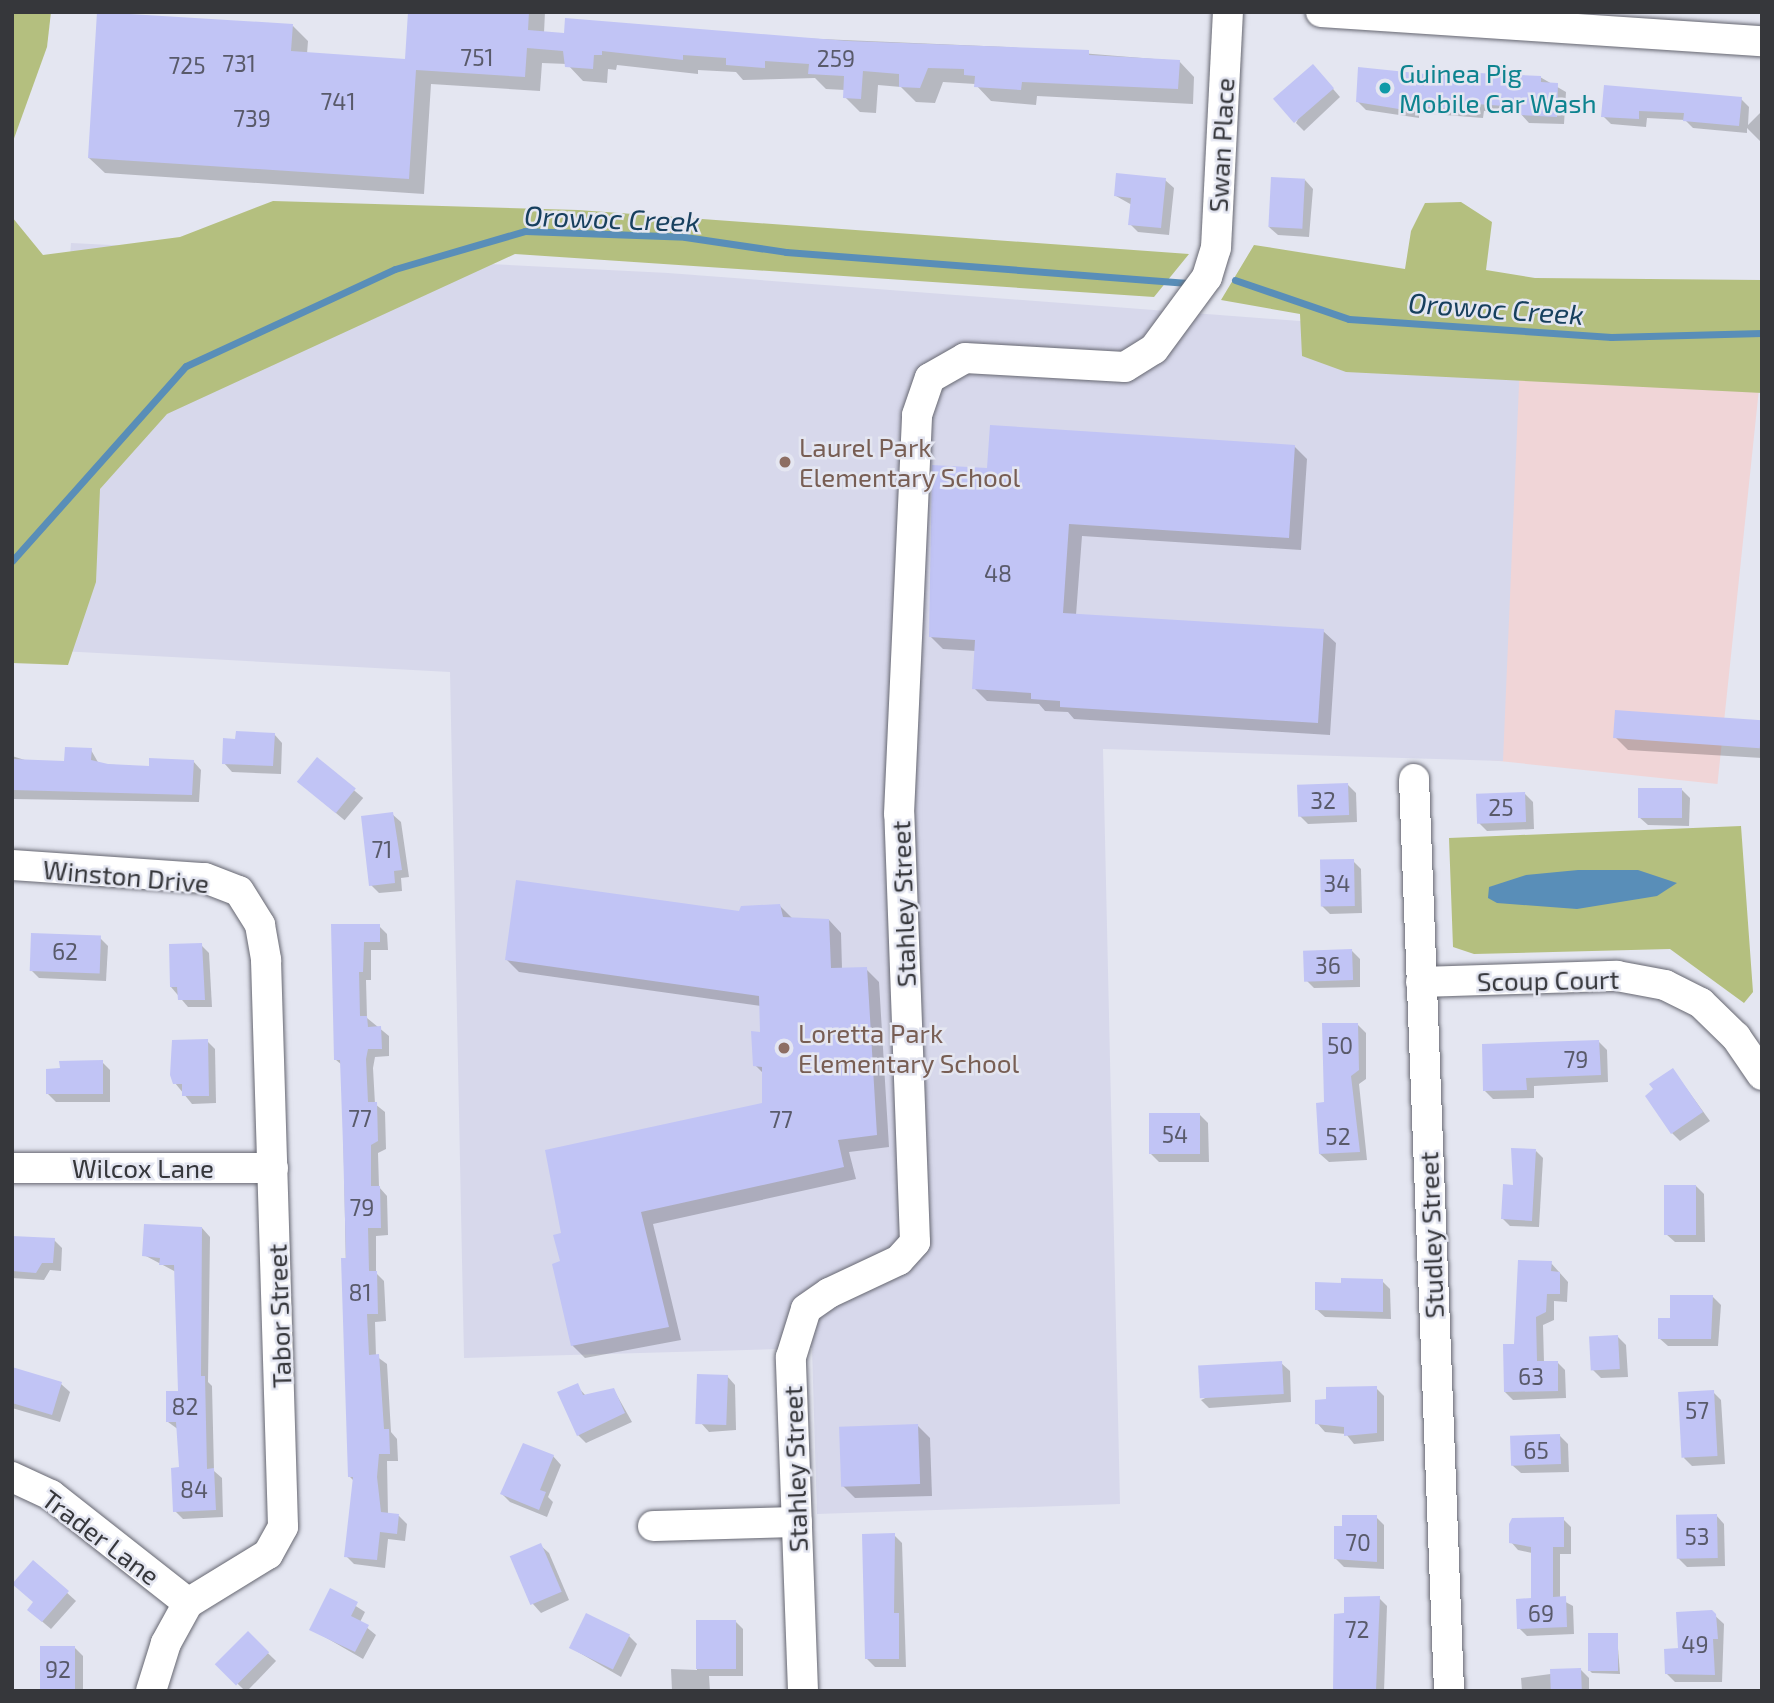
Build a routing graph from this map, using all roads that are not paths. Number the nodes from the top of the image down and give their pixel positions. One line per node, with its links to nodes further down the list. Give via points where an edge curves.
1 (1228, 12): 4 (street, Swan Place, via 1216,248)
2 (1321, 12): 3 (street)
3 (1762, 41)
4 (1208, 277): 13 (street, Stahley Street, via 1154,349 1125,367 965,358 930,379 917,415 899,814 915,1241 899,1260 806,1309 791,1357)
5 (1414, 779): 8 (street, Studley Street)
6 (12, 866): 7 (street, Winston Drive, via 205,878)
7 (239, 891): 11 (street, Tabor Street, via 260,925 266,960)
8 (1422, 982): 9 (street, Scoup Court, via 1617,976 1665,985 1701,1003 1736,1037); 18 (street, Studley Street)
9 (1762, 1075)
10 (12, 1168): 11 (street, Wilcox Lane)
11 (273, 1168): 15 (street, Tabor Street, via 283,1527 268,1554)
12 (12, 1477): 15 (street, Trader Lane, via 51,1495)
13 (797, 1522): 14 (street); 17 (street, Stahley Street)
14 (653, 1526)
15 (188, 1603): 16 (street, Tabor Street, via 166,1643)
16 (151, 1691)
17 (803, 1691)
18 (1449, 1691)

